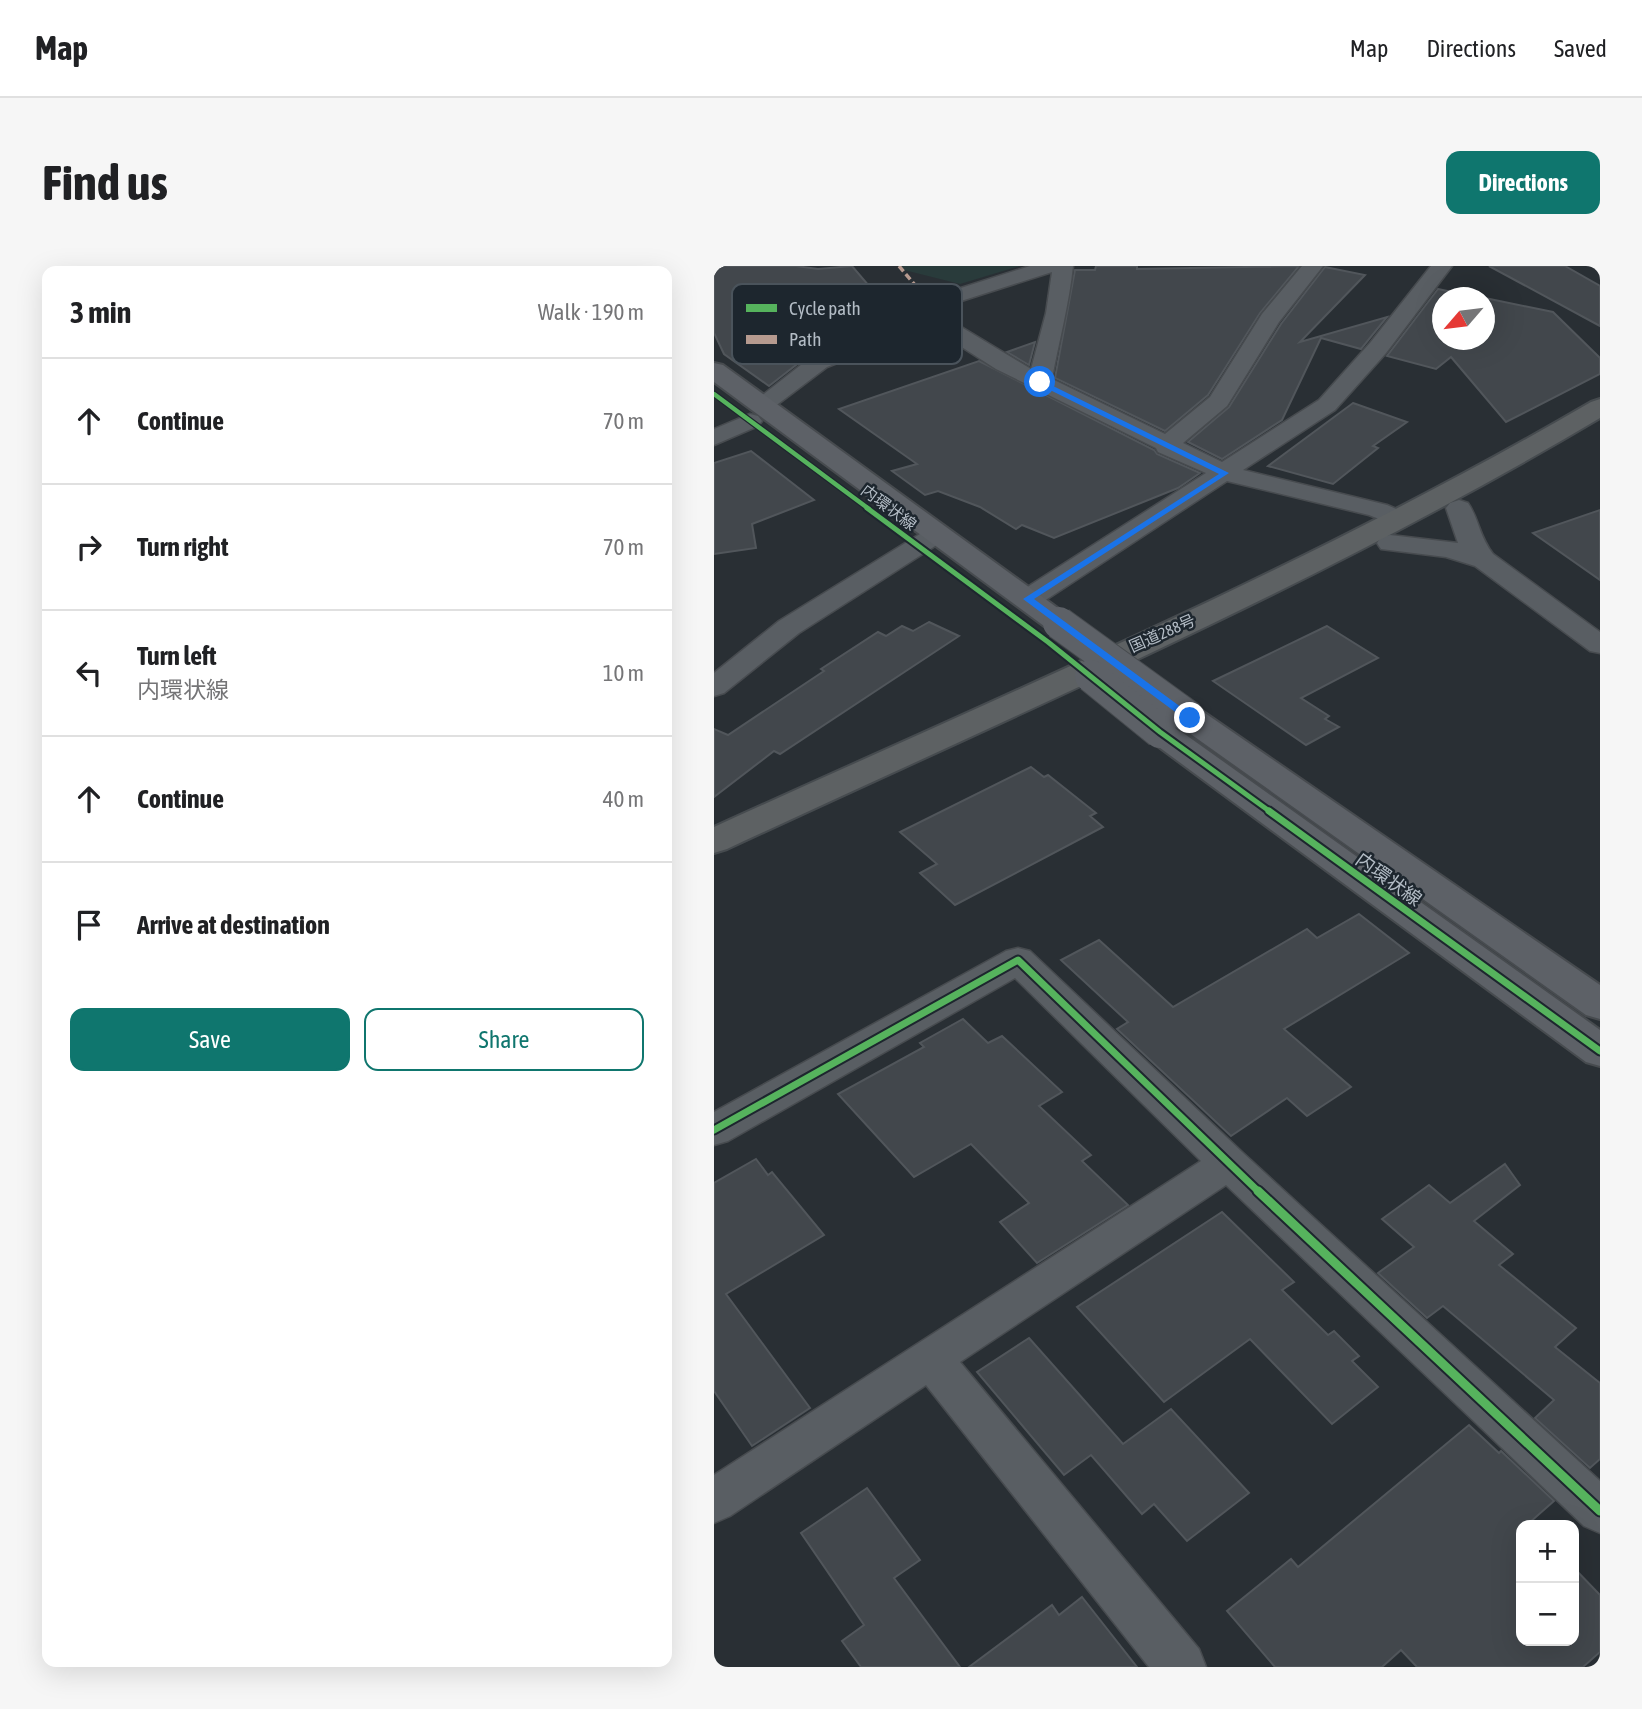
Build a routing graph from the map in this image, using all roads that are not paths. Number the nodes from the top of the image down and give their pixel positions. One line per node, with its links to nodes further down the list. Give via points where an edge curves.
1 (1051, 266): 5 (street)
2 (1063, 266): 9 (street)
3 (1313, 266): 15 (street, via 1270,319 1219,401)
4 (1442, 266): 16 (street, via 1342,391)
5 (962, 295)
6 (962, 338): 9 (street)
7 (816, 364): 12 (street)
8 (714, 370): 12 (street, 内環状線)
9 (1040, 382): 15 (street)
10 (714, 394): 12 (street, 内環状線)
11 (1600, 407): 18 (highway, 国道288号)
12 (756, 413): 14 (street); 19 (street, 内環状線)
13 (1600, 430): 17 (highway, 国道288号)
14 (714, 438)
15 (1167, 447): 16 (street)
16 (1225, 473): 18 (street, via 1378,510); 21 (street)
17 (1459, 508): 18 (highway, 国道288号); 20 (street, via 1470,542)
18 (1395, 531): 20 (street); 26 (highway, 国道288号); 27 (highway, 国道288号)
19 (928, 540): 21 (street, 内環状線); 22 (street, 内環状線); 24 (street, via 789,627)
20 (1484, 560): 23 (street)
21 (1028, 599): 22 (street, 内環状線)
22 (1053, 632): 25 (street, bridge)
23 (1600, 645)
24 (714, 687)
25 (1175, 725): 28 (street); 29 (street, 内環状線)
26 (714, 841)
27 (714, 864)
28 (1600, 1006)
29 (1600, 1051)
30 (714, 1130): 31 (street, via 1018,960)
31 (1228, 1163): 32 (street); 34 (street)
32 (931, 1359): 33 (street); 35 (street)
33 (714, 1501)
34 (1600, 1511)
35 (1181, 1667)

